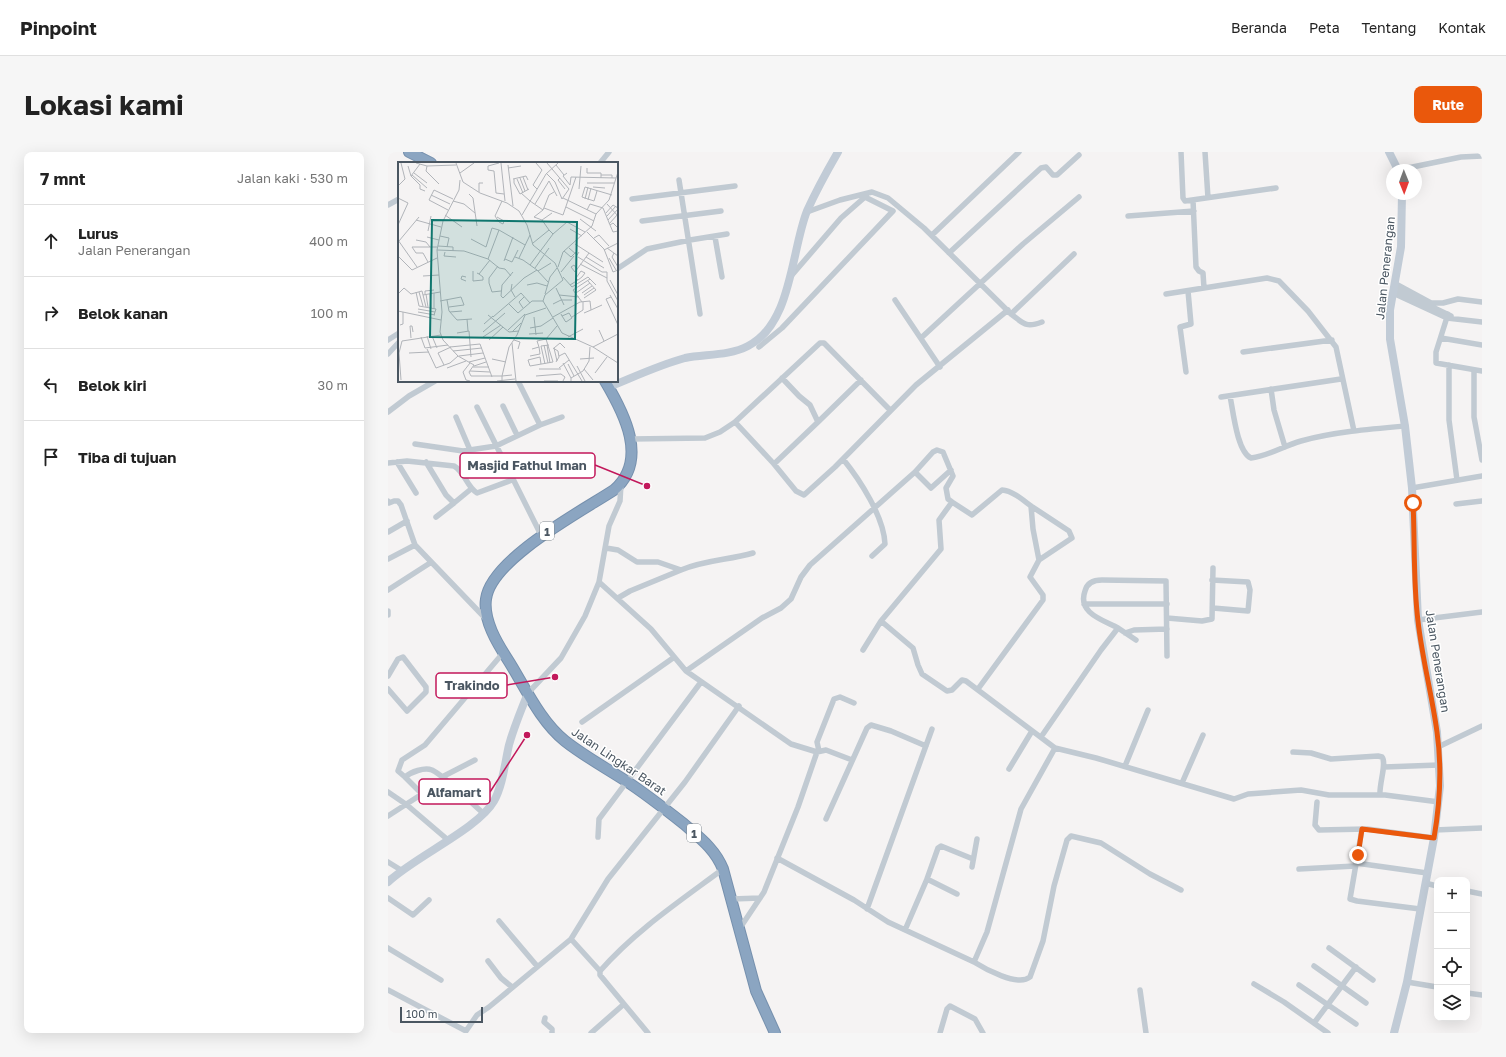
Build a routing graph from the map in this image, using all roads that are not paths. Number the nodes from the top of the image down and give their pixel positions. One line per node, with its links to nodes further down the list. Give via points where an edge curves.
1 (409, 152): 11 (highway)
2 (609, 152): 12 (street)
3 (838, 152): 30 (street)
4 (1020, 152): 35 (street)
5 (1181, 152): 25 (street, via 1183,199)
6 (1205, 152): 22 (street)
7 (1389, 152): 13 (street)
8 (1079, 155): 38 (street, via 1057,175 1053,175 1046,167 1041,168)
9 (1460, 155): 10 (street); 14 (street)
10 (1482, 156)
11 (429, 162)
12 (601, 162)
13 (1395, 164)
14 (1422, 164)
15 (679, 180): 18 (street)
16 (735, 186): 18 (street)
17 (1276, 188): 22 (street)
18 (682, 192): 23 (street); 31 (street)
19 (872, 192): 20 (street); 30 (street); 35 (street, via 888,198)
20 (865, 196): 41 (street, via 841,218); 56 (street, via 893,211)
21 (1079, 197): 43 (street)
22 (1208, 198): 25 (street)
23 (632, 199)
24 (398, 200): 27 (street)
25 (1193, 200): 29 (street)
26 (1402, 200): 45 (street, Jalan Penerangan, via 1401,247)
27 (388, 205)
28 (721, 211): 31 (street)
29 (1194, 211): 32 (street); 44 (street, via 1196,267 1203,273)
30 (807, 212): 41 (street)
31 (686, 215): 33 (street); 37 (street)
32 (1128, 216)
33 (642, 220)
34 (727, 234): 36 (street)
35 (932, 235): 38 (street)
36 (716, 237): 37 (street); 42 (street)
37 (690, 240): 40 (street, via 647,249); 51 (street)
38 (949, 253): 43 (street)
39 (1074, 254): 50 (street)
40 (618, 268)
41 (792, 275): 53 (street)
42 (722, 277)
43 (980, 283): 50 (street); 58 (street)
44 (1204, 288): 46 (street); 61 (street, via 1267,278 1276,279)
45 (1393, 288): 49 (street, via 1431,302 1443,303 1458,299); 52 (street); 91 (street, Jalan Penerangan, via 1390,339)
46 (1188, 291): 47 (street); 71 (street, via 1191,324 1180,327)
47 (1166, 294)
48 (895, 300): 58 (street)
49 (1482, 302)
50 (1010, 312): 54 (street, via 1026,325); 68 (street)
51 (700, 314)
52 (1447, 316): 55 (street); 59 (street)
53 (774, 317): 56 (street); 74 (street, via 766,332 746,347 731,352 684,359)
54 (1042, 322)
55 (1482, 322)
56 (782, 328): 64 (street)
57 (398, 334): 60 (street)
58 (921, 338): 68 (street)
59 (1441, 338): 63 (street); 67 (street, via 1435,357 1436,363)
60 (388, 340)
61 (1332, 340): 65 (street); 73 (street, via 1339,355)
62 (398, 343): 66 (street)
63 (1482, 345)
64 (759, 347)
65 (1243, 352)
66 (388, 354)
67 (1449, 365): 69 (street); 109 (street, via 1448,420)
68 (940, 367): 84 (street, via 916,385)
69 (1474, 370): 70 (street); 100 (street, via 1474,417)
70 (1482, 371)
71 (1186, 372)
72 (782, 378): 75 (street, via 817,345 824,343); 88 (street); 89 (street, via 810,405)
73 (1342, 379): 79 (street); 92 (street)
74 (618, 380)
75 (861, 380): 84 (street); 89 (street)
76 (433, 382): 85 (street)
77 (519, 383): 90 (street)
78 (607, 384): 94 (highway, via 623,415)
79 (1271, 389): 80 (street); 97 (street, via 1275,416)
80 (1230, 396): 81 (street); 97 (street, via 1239,440 1249,457 1263,456)
81 (1221, 397)
82 (503, 406): 93 (street)
83 (477, 407): 96 (street)
84 (890, 410): 99 (street)
85 (388, 412)
86 (456, 417): 98 (street)
87 (562, 417): 90 (street)
88 (735, 422): 94 (street, via 705,438); 104 (street)
89 (818, 422): 104 (street)
90 (540, 425): 93 (street)
91 (1405, 426): 92 (street); 112 (street, Jalan Penerangan)
92 (1354, 431): 97 (street, via 1300,441)
93 (517, 435): 96 (street)
94 (631, 439): 110 (highway, via 631,462)
95 (415, 444): 98 (street)
96 (496, 446): 98 (street); 108 (street)
97 (1285, 447)
98 (470, 450)
99 (843, 459): 104 (street, via 804,495 796,490); 120 (street)
100 (1482, 460)
101 (398, 462): 102 (street); 103 (street); 113 (street)
102 (426, 462): 111 (street, via 459,468); 117 (street, via 446,495)
103 (388, 463)
104 (774, 464)
105 (952, 470): 106 (street, via 931,488); 106 (street, via 945,454 938,450); 115 (street, via 953,476 946,488)
106 (915, 472): 120 (street)
107 (1482, 476): 109 (street)
108 (512, 480): 111 (street, via 477,493); 124 (street)
109 (1457, 480): 112 (street)
110 (621, 484): 124 (highway, Jalan Lingkar Barat / 1); 126 (street, via 620,501 612,517)
111 (471, 488): 117 (street)
112 (1412, 488): 146 (street, Jalan Penerangan)
113 (416, 493)
114 (1482, 501): 118 (street)
115 (952, 502): 119 (street, via 970,514 975,514 999,492 1006,490); 147 (street, via 939,520 941,549)
116 (388, 503): 122 (street, via 398,501)
117 (454, 503): 121 (street)
118 (1456, 504)
119 (1031, 506): 130 (street, via 1032,530); 130 (street, via 1069,531 1072,538)
120 (874, 507): 128 (street, via 885,544); 156 (street, via 810,565 801,577 791,599 781,608 762,618)
121 (436, 517)
122 (407, 521): 123 (street); 125 (street)
123 (388, 532)
124 (541, 535): 145 (highway, Jalan Lingkar Barat / 1, via 494,579 486,598)
125 (416, 545): 129 (street); 131 (street)
126 (606, 548): 133 (street, via 618,550 637,562 658,562); 135 (street)
127 (753, 553): 133 (street, via 732,559 694,564)
128 (872, 556)
129 (389, 557)
130 (1039, 560): 160 (street, via 1030,577 1043,595 1043,600)
131 (430, 562): 136 (street); 145 (street)
132 (1213, 568): 134 (street)
133 (681, 570): 137 (street)
134 (1212, 580): 140 (street); 140 (street, via 1248,582 1251,611)
135 (599, 582): 137 (street); 161 (street, via 570,645)
136 (388, 590)
137 (618, 598): 155 (street, via 651,629)
138 (1084, 604): 139 (street); 139 (street, via 1085,589 1094,581 1158,579 1166,581); 148 (street, via 1089,613)
139 (1167, 604): 144 (street)
140 (1212, 608): 144 (street, via 1212,619 1209,620)
141 (388, 611): 143 (street)
142 (1482, 612): 146 (street)
143 (388, 615)
144 (1167, 618): 149 (street)
145 (488, 620): 153 (highway, Jalan Lingkar Barat / 1)
146 (1418, 620): 172 (street, Jalan Penerangan)
147 (881, 621): 152 (street); 160 (street, via 913,648 922,674 947,691 952,690 962,680)
148 (1118, 628): 150 (street); 170 (street)
149 (1167, 630): 150 (street, via 1134,630); 154 (street)
150 (1125, 633): 151 (street)
151 (1136, 640)
152 (863, 650)
153 (503, 653): 161 (highway, Jalan Lingkar Barat / 1); 182 (street, via 425,745 402,760 398,771)
154 (1166, 656)
155 (674, 658): 156 (street); 165 (street)
156 (686, 671): 158 (street)
157 (388, 676): 159 (street, via 398,659 403,657 426,687 426,692 407,711)
158 (701, 682): 163 (street); 184 (street)
159 (388, 689)
160 (978, 689): 168 (street)
161 (528, 693): 184 (highway, Jalan Lingkar Barat / 1, via 549,725 565,741); 192 (street, via 510,743 497,794)
162 (854, 703): 174 (street, via 840,697 834,699 817,742)
163 (739, 706): 174 (street, via 791,744); 191 (street)
164 (1148, 710): 179 (street)
165 (582, 722)
166 (1482, 726): 172 (street)
167 (932, 729): 171 (street)
168 (1032, 731): 170 (street); 181 (street)
169 (1203, 735): 185 (street)
170 (1041, 737): 173 (street)
171 (926, 746): 177 (street, via 871,725 867,728); 222 (street)
172 (1438, 747): 178 (street, Jalan Penerangan)
173 (1055, 748): 179 (street); 231 (street, via 1021,809 987,932)
174 (818, 752): 177 (street, via 826,750); 201 (street)
175 (1293, 752): 180 (street, via 1311,753 1328,759 1380,756 1385,760)
176 (475, 760): 183 (street)
177 (852, 760): 194 (street)
178 (1439, 765): 180 (street); 189 (street, Jalan Penerangan)
179 (1125, 766): 185 (street)
180 (1384, 767): 187 (street)
181 (1009, 769)
182 (405, 777): 183 (street, via 413,772 429,770); 190 (street, via 422,792)
183 (442, 777): 192 (street)
184 (627, 781): 191 (highway, Jalan Lingkar Barat / 1); 198 (street, via 599,821)
185 (1182, 784): 187 (street, via 1234,799 1248,794 1301,790 1337,796)
186 (388, 792): 190 (street)
187 (1380, 795): 189 (street)
188 (1317, 802): 196 (street, via 1315,825 1319,830)
189 (1439, 802): 197 (street, Jalan Penerangan)
190 (407, 805): 193 (street); 200 (street)
191 (664, 808): 206 (highway, Jalan Lingkar Barat / 1, via 705,842); 227 (street, via 608,879)
192 (483, 814): 200 (street)
193 (388, 816)
194 (826, 819)
195 (1482, 828): 197 (street)
196 (1362, 829): 197 (street); 204 (street)
197 (1434, 834): 209 (street, Jalan Penerangan)
198 (598, 837)
199 (977, 839): 202 (street)
200 (448, 840): 208 (street)
201 (777, 858): 219 (street); 222 (street)
202 (973, 859): 205 (street); 210 (street, via 941,846)
203 (388, 862): 208 (street)
204 (1356, 865): 207 (street); 209 (street); 223 (street, via 1350,894 1352,900)
205 (972, 867)
206 (723, 869): 220 (highway, Jalan Lingkar Barat / 1); 235 (street, via 626,944)
207 (1298, 869)
208 (401, 870): 211 (street)
209 (1427, 873): 212 (street, Jalan Penerangan)
210 (927, 879): 216 (street); 226 (street)
211 (388, 882)
212 (1425, 883): 213 (street); 223 (street, Jalan Penerangan)
213 (1434, 885)
214 (1181, 890): 231 (street, via 1101,843 1071,836 1067,840 1054,886 1043,941 1030,977 1022,980 1000,975)
215 (1470, 892): 217 (street)
216 (957, 894)
217 (1482, 894)
218 (388, 898): 221 (street, via 413,915)
219 (760, 898): 220 (street); 225 (street)
220 (732, 899): 225 (highway, Jalan Lingkar Barat / 1)
221 (429, 900)
222 (868, 909): 226 (street)
223 (1420, 909): 238 (street, Jalan Penerangan)
224 (499, 921): 232 (street)
225 (740, 928): 257 (highway, Jalan Lingkar Barat / 1, via 759,999)
226 (905, 930): 231 (street)
227 (571, 939): 232 (street); 235 (street)
228 (388, 948): 236 (street)
229 (1329, 948): 234 (street)
230 (488, 961): 243 (street)
231 (974, 962)
232 (537, 966): 243 (street)
233 (1314, 966): 241 (street)
234 (1356, 968): 237 (street); 241 (street)
235 (600, 971): 249 (street, via 600,975)
236 (441, 980)
237 (1373, 980)
238 (1407, 982): 242 (street); 262 (street, Jalan Penerangan)
239 (1254, 984): 252 (street)
240 (1299, 985): 250 (street)
241 (1342, 986): 248 (street); 250 (street)
242 (1434, 986)
243 (512, 987): 244 (street, via 477,1014 466,1032)
244 (388, 990)
245 (1140, 990): 260 (street)
246 (1470, 993): 247 (street)
247 (1482, 995)
248 (1366, 1003)
249 (624, 1004): 255 (street); 256 (street)
250 (1328, 1004): 252 (street); 253 (street)
251 (545, 1018): 254 (street, via 544,1022 552,1029)
252 (1314, 1023): 261 (street)
253 (1356, 1024)
254 (552, 1033)
255 (591, 1033)
256 (648, 1033)
257 (775, 1033)
258 (940, 1033): 259 (street, via 947,1009 951,1006 975,1019)
259 (983, 1033)
260 (1146, 1033)
261 (1328, 1033)
262 (1394, 1033)

